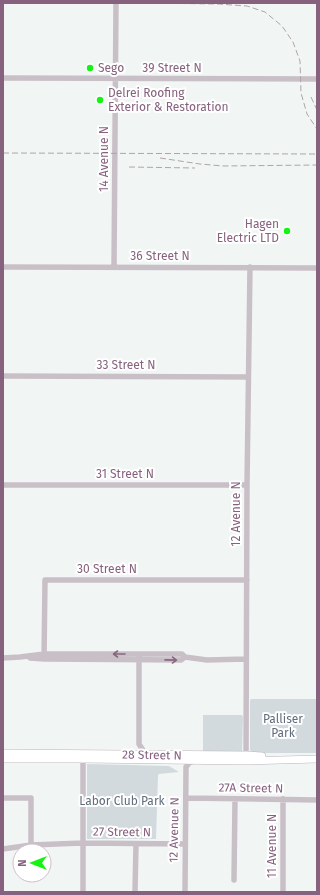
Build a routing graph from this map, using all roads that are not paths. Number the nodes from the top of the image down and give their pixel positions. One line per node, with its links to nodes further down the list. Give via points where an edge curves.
1 (116, 3): 3 (street, 14 Avenue N)
2 (3, 78): 3 (street, 39 Street N)
3 (115, 79): 4 (street, 39 Street N); 6 (street, 14 Avenue N)
4 (317, 79)
5 (3, 267): 6 (street, 36 Street N)
6 (114, 267): 7 (street, 36 Street N)
7 (250, 267): 8 (street, 36 Street N); 10 (street, 12 Avenue N)
8 (317, 268)
9 (3, 376): 10 (street, 33 Street N)
10 (248, 377): 12 (street, 12 Avenue N)
11 (3, 485): 12 (street, 31 Street N)
12 (247, 486): 13 (street, 12 Avenue N)
13 (247, 580): 14 (street, 30 Street N, via 45,580); 17 (street, 12 Avenue N)
14 (44, 656): 15 (street); 16 (street)
15 (139, 657): 17 (street, via 182,654 185,657 207,660); 18 (street)
16 (3, 658)
17 (246, 659): 23 (street, 12 Avenue N)
18 (139, 744): 20 (street); 21 (street)
19 (3, 753): 22 (main road, 28 Street N)
20 (131, 754): 21 (main road, 28 Street N); 22 (main road, 28 Street N)
21 (146, 755): 23 (main road, 28 Street N)
22 (83, 756): 24 (main road, 28 Street N); 26 (main road, 28 Street N); 35 (street)
23 (246, 758): 25 (main road, 28 Street N); 27 (main road, 28 Street N)
24 (3, 759)
25 (317, 759)
26 (169, 760): 27 (main road, 28 Street N); 28 (street, via 179,763)
27 (198, 760): 28 (street, via 189,763)
28 (186, 769): 30 (street, 12 Avenue N)
29 (3, 798): 34 (street, via 30,798)
30 (186, 798): 31 (street, 27A Street N); 38 (street, 12 Avenue N)
31 (234, 799): 32 (street, 27A Street N); 39 (street)
32 (283, 799): 33 (street, 27A Street N); 43 (street, 11 Avenue N)
33 (317, 800)
34 (31, 843)
35 (83, 843): 36 (street, 27 Street N); 37 (street, 27 Street N); 40 (street)
36 (52, 844)
37 (136, 844): 38 (street, 27 Street N); 41 (street)
38 (185, 844): 42 (street, 12 Avenue N)
39 (234, 880)
40 (83, 892)
41 (135, 892)
42 (185, 892)
43 (283, 892)

